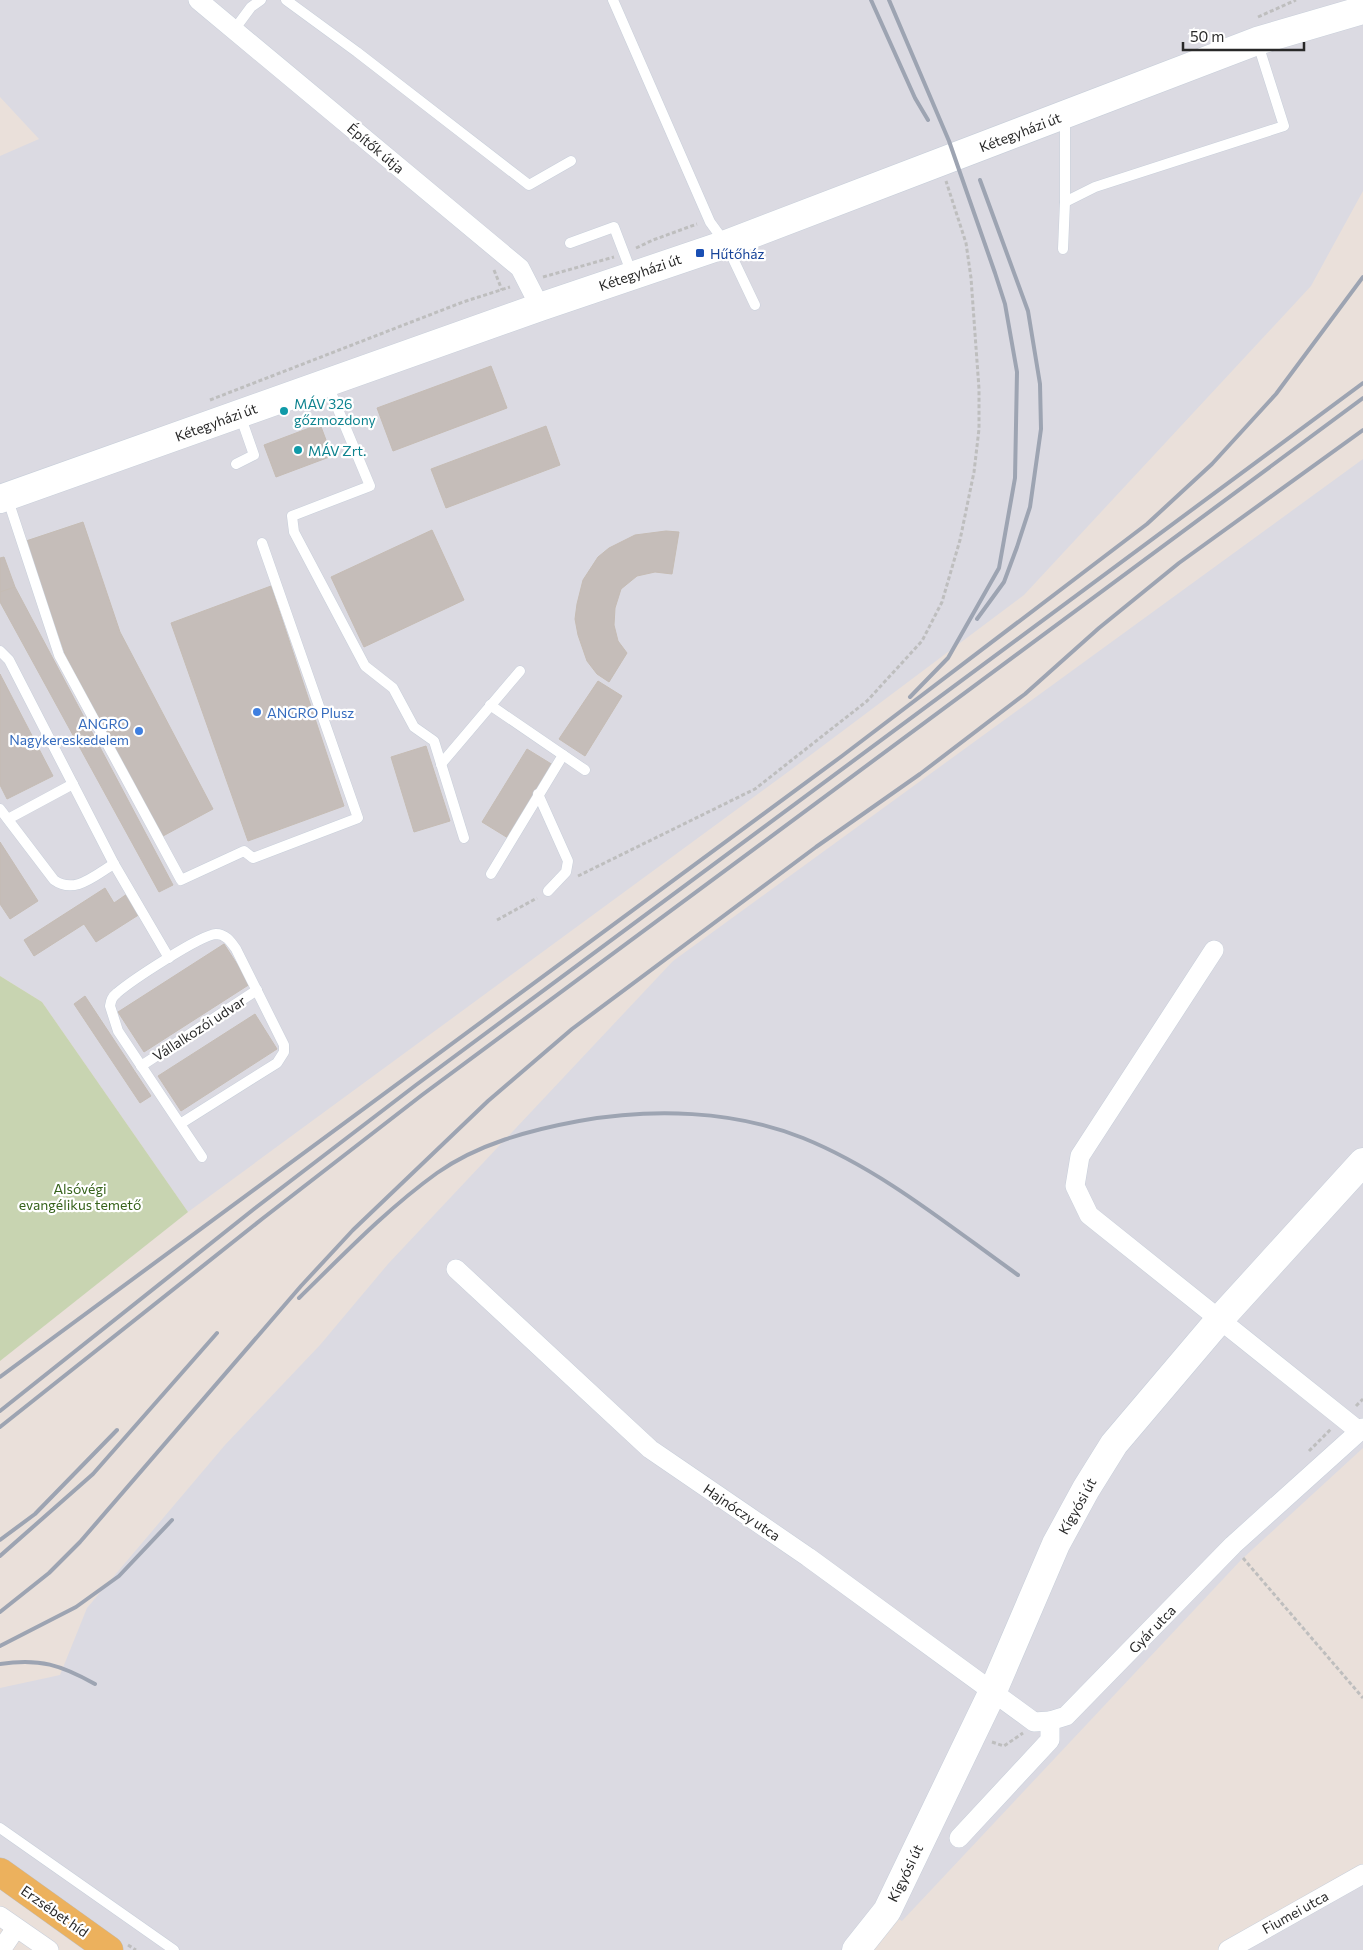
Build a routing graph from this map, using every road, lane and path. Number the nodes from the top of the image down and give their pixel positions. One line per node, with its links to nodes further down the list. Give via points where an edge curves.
1 (198, 0): 7 (street, Építők útja)
2 (261, 0): 7 (lane, via 251,7)
3 (286, 0): 10 (lane, via 529,185)
4 (613, 0): 13 (lane)
5 (1296, 0): 8 (path)
6 (1357, 7): 8 (street, Kétegyházi út)
7 (234, 30): 18 (street, Építők útja, via 520,268)
8 (1255, 30): 9 (street, Kétegyházi út); 12 (lane, via 1284,126 1095,187)
9 (1065, 115): 11 (street, Kétegyházi út); 12 (lane)
10 (571, 161)
11 (941, 164): 15 (street, Kétegyházi út); 40 (path, via 966,243 979,389 979,429 960,540 942,602 922,641 868,701 755,789)
12 (1065, 202): 16 (lane)
13 (710, 222): 15 (lane); 17 (path, via 653,240)
14 (570, 243): 17 (lane, via 614,227)
15 (726, 244): 17 (street, Kétegyházi út); 19 (lane)
16 (1063, 248)
17 (628, 265): 18 (path); 20 (street, Kétegyházi út)
18 (528, 281): 20 (street, Építők útja); 22 (path, via 463,302)
19 (755, 305)
20 (540, 307): 21 (street, Kétegyházi út)
21 (327, 382): 23 (street, Kétegyházi út); 31 (lane, via 370,486 292,516 294,532 365,666 393,688 414,727 434,741)
22 (203, 402)
23 (239, 414): 24 (lane, via 254,455); 25 (street, Kétegyházi út)
24 (236, 464)
25 (3, 497): 26 (lane, via 59,654 180,880 244,850 253,858 358,818)
26 (262, 543)
27 (0, 651): 33 (lane, via 9,660)
28 (520, 671): 29 (lane)
29 (490, 705): 30 (lane); 31 (lane)
30 (563, 754): 32 (lane); 34 (lane)
31 (441, 764): 37 (lane)
32 (586, 770)
33 (73, 784): 36 (lane); 38 (lane)
34 (538, 794): 39 (lane); 40 (lane, via 568,861 566,872)
35 (0, 809): 36 (lane)
36 (8, 819): 38 (lane, via 61,884 74,887)
37 (464, 838)
38 (114, 864): 43 (lane)
39 (490, 874)
40 (548, 891): 41 (path)
41 (497, 920)
42 (1214, 950): 50 (street, via 1080,1156 1075,1186 1089,1215)
43 (169, 958): 44 (lane, via 206,937 220,935 228,938 236,949); 45 (lane, via 116,994 110,1006 118,1031)
44 (257, 990): 45 (lane, Vállalkozói udvar); 46 (lane, via 284,1045 281,1058)
45 (141, 1066): 46 (lane)
46 (180, 1124): 47 (lane)
47 (202, 1157)
48 (1363, 1162): 50 (street, Kígyósi út)
49 (456, 1269): 56 (street, Hajnóczy utca, via 650,1449 808,1557)
50 (1220, 1320): 52 (street); 56 (street, Kígyósi út, via 1114,1444 1086,1489 1056,1544)
51 (1363, 1399): 52 (path)
52 (1343, 1418): 53 (street); 54 (path)
53 (1361, 1429): 55 (street, Gyár utca)
54 (1308, 1452)
55 (1233, 1545): 57 (path); 58 (street, Gyár utca, via 1066,1716)
56 (993, 1691): 58 (street, Hajnóczy utca); 72 (street, Kígyósi út, via 887,1911)
57 (1363, 1698)
58 (1042, 1721): 60 (path, via 1004,1746); 63 (street, via 1050,1740)
59 (994, 1733): 60 (path)
60 (990, 1741): 61 (path)
61 (986, 1749)
62 (0, 1828): 71 (lane)
63 (959, 1838)
64 (0, 1872): 70 (main road, Erzsébet híd)
65 (1363, 1874): 73 (street, Fiumei utca)
66 (0, 1916): 67 (street)
67 (16, 1928): 68 (street); 69 (street)
68 (1, 1950)
69 (49, 1950)
70 (110, 1950)
71 (174, 1950)
72 (856, 1950)
73 (1228, 1950)

